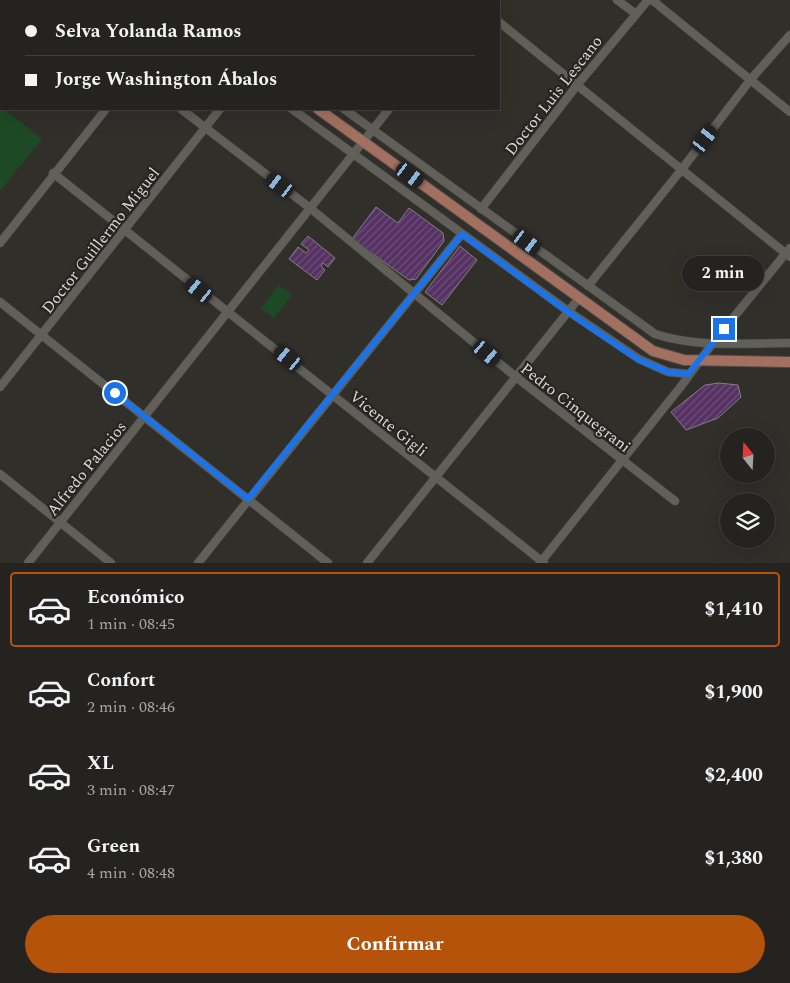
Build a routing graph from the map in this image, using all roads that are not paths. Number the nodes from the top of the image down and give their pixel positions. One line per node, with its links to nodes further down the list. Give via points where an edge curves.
1 (617, 0): 4 (street)
2 (648, 0): 4 (street, Doctor Luis Lescano)
3 (652, 0): 7 (street)
4 (636, 14): 8 (street, Doctor Luis Lescano)
5 (500, 23): 8 (street)
6 (790, 35): 7 (street)
7 (751, 79): 16 (street); 21 (street)
8 (578, 84): 21 (street); 24 (street, Doctor Luis Lescano)
9 (105, 110): 22 (street)
10 (182, 110): 17 (street, Pedro Cinquegrani)
11 (219, 110): 17 (street, Doctor Guillermo Miguel)
12 (293, 110): 20 (street)
13 (319, 110): 19 (main road)
14 (345, 110): 18 (street)
15 (388, 110): 18 (street, Alfredo Palacios)
16 (790, 112)
17 (205, 128): 23 (street, Pedro Cinquegrani); 25 (street, Doctor Guillermo Miguel)
18 (372, 130): 19 (street, Alfredo Palacios); 24 (street)
19 (363, 141): 20 (street, Alfredo Palacios); 31 (main road)
20 (353, 154): 23 (street, Alfredo Palacios); 26 (street)
21 (682, 169): 28 (street); 29 (street)
22 (54, 173): 25 (street, Vicente Gigli); 27 (street)
23 (310, 208): 30 (street, Pedro Cinquegrani); 33 (street, Alfredo Palacios)
24 (482, 209): 29 (street)
25 (125, 230): 33 (street, Vicente Gigli); 35 (street, Doctor Guillermo Miguel)
26 (462, 234): 30 (street); 34 (street)
27 (0, 243)
28 (789, 253): 37 (street)
29 (588, 286): 37 (street, via 655,334)
30 (414, 293): 41 (street, Pedro Cinquegrani); 43 (street)
31 (579, 298): 34 (street); 38 (main road, via 653,351 684,360)
32 (0, 302): 35 (street)
33 (229, 311): 43 (street, Vicente Gigli); 44 (street, Alfredo Palacios)
34 (568, 312): 40 (street, via 654,368); 41 (street)
35 (42, 335): 42 (street, Doctor Guillermo Miguel); 44 (street)
36 (790, 343): 37 (street)
37 (712, 344): 38 (street)
38 (700, 360): 39 (main road); 40 (street)
39 (790, 362)
40 (688, 374): 45 (street)
41 (516, 377): 45 (street, Pedro Cinquegrani); 47 (street)
42 (0, 387)
43 (332, 394): 47 (street, Vicente Gigli); 48 (street)
44 (144, 417): 48 (street); 50 (street, Alfredo Palacios)
45 (622, 460): 49 (street, Pedro Cinquegrani); 51 (street)
46 (0, 474): 50 (street)
47 (435, 478): 51 (street, Vicente Gigli); 56 (street)
48 (248, 499): 54 (street); 55 (street)
49 (674, 502)
50 (60, 522): 52 (street, Alfredo Palacios); 53 (street)
51 (542, 562)
52 (28, 563)
53 (111, 563)
54 (198, 563)
55 (328, 563)
56 (367, 563)

